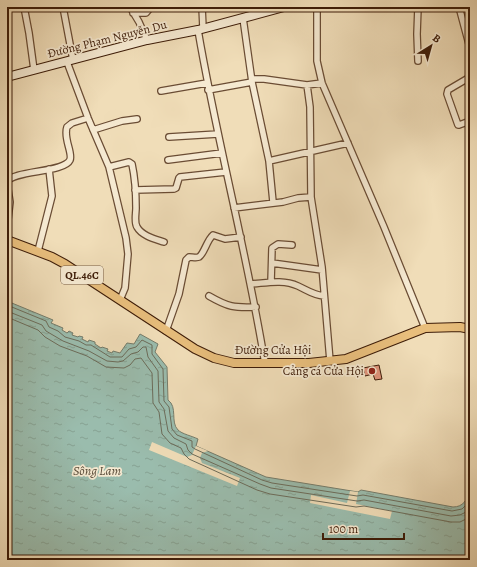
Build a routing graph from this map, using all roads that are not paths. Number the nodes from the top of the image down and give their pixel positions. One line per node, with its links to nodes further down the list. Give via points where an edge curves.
1 (7, 7): 14 (street)
2 (63, 7): 18 (street)
3 (130, 7): 12 (street)
4 (151, 7): 12 (street, via 146,13)
5 (202, 7): 15 (street)
6 (284, 7): 10 (main road, Đường Phạm Nguyễn Du)
7 (317, 7): 25 (street, via 317,61)
8 (418, 7): 19 (street)
9 (459, 7): 17 (street)
10 (264, 10): 13 (main road, Đường Phạm Nguyễn Du)
11 (25, 12): 20 (street)
12 (133, 12): 16 (street)
13 (243, 18): 15 (main road, Đường Phạm Nguyễn Du); 23 (street)
14 (7, 19)
15 (200, 29): 16 (main road, Đường Phạm Nguyễn Du); 24 (street)
16 (147, 40): 18 (main road, Đường Phạm Nguyễn Du)
17 (470, 48)
18 (70, 61): 20 (main road, Đường Phạm Nguyễn Du); 29 (street)
19 (418, 61)
20 (34, 70): 21 (main road, Đường Phạm Nguyễn Du)
21 (7, 77)
22 (470, 77): 31 (street, via 448,90 447,94 458,125)
23 (252, 80): 26 (street, via 264,79); 27 (street); 39 (street)
24 (207, 83): 27 (street); 28 (street)
25 (322, 83): 26 (street); 35 (street)
26 (307, 85): 36 (street)
27 (208, 90): 33 (street)
28 (161, 91)
29 (88, 118): 32 (street); 41 (street, via 67,127 69,162 60,168)
30 (136, 119): 32 (street)
31 (470, 121)
32 (93, 130): 40 (street)
33 (218, 134): 34 (street); 37 (street)
34 (169, 137)
35 (348, 143): 36 (street); 62 (street)
36 (310, 151): 39 (street); 45 (street)
37 (222, 153): 38 (street); 42 (street)
38 (168, 160)
39 (269, 161): 46 (street)
40 (109, 167): 44 (street, via 131,163); 60 (street, via 128,254 125,288)
41 (49, 169): 43 (street, via 11,178); 53 (street, via 52,196)
42 (226, 172): 44 (street, via 180,177 174,189); 47 (street)
43 (7, 182): 48 (street, via 10,202)
44 (135, 190): 51 (street, via 137,227 145,235)
45 (311, 197): 46 (street); 55 (street)
46 (272, 202): 47 (street)
47 (234, 208): 49 (street)
48 (7, 228)
49 (241, 237): 57 (street); 64 (street, via 225,239 213,235 200,256 189,257 186,260 180,294)
50 (7, 240): 53 (main road, Đường Cửa Hội / QL.46C)
51 (164, 242)
52 (292, 245): 54 (street, via 274,245)
53 (38, 251): 60 (main road, Đường Cửa Hội / QL.46C, via 65,264)
54 (272, 263): 55 (street); 56 (street)
55 (322, 270): 59 (street)
56 (271, 282): 57 (street); 59 (street, via 289,283 311,294)
57 (251, 284): 61 (street)
58 (209, 296): 61 (street, via 227,306)
59 (324, 296): 65 (street)
60 (120, 300): 64 (main road, Đường Cửa Hội / QL.46C)
61 (256, 307): 66 (street)
62 (429, 328): 63 (main road, Đường Cửa Hội / QL.46C); 65 (main road, Đường Cửa Hội / QL.46C, via 346,359)
63 (470, 329)
64 (164, 330): 66 (main road, Đường Cửa Hội / QL.46C, via 214,358 234,363)
65 (330, 361): 66 (main road, Đường Cửa Hội / QL.46C)
66 (265, 364)

